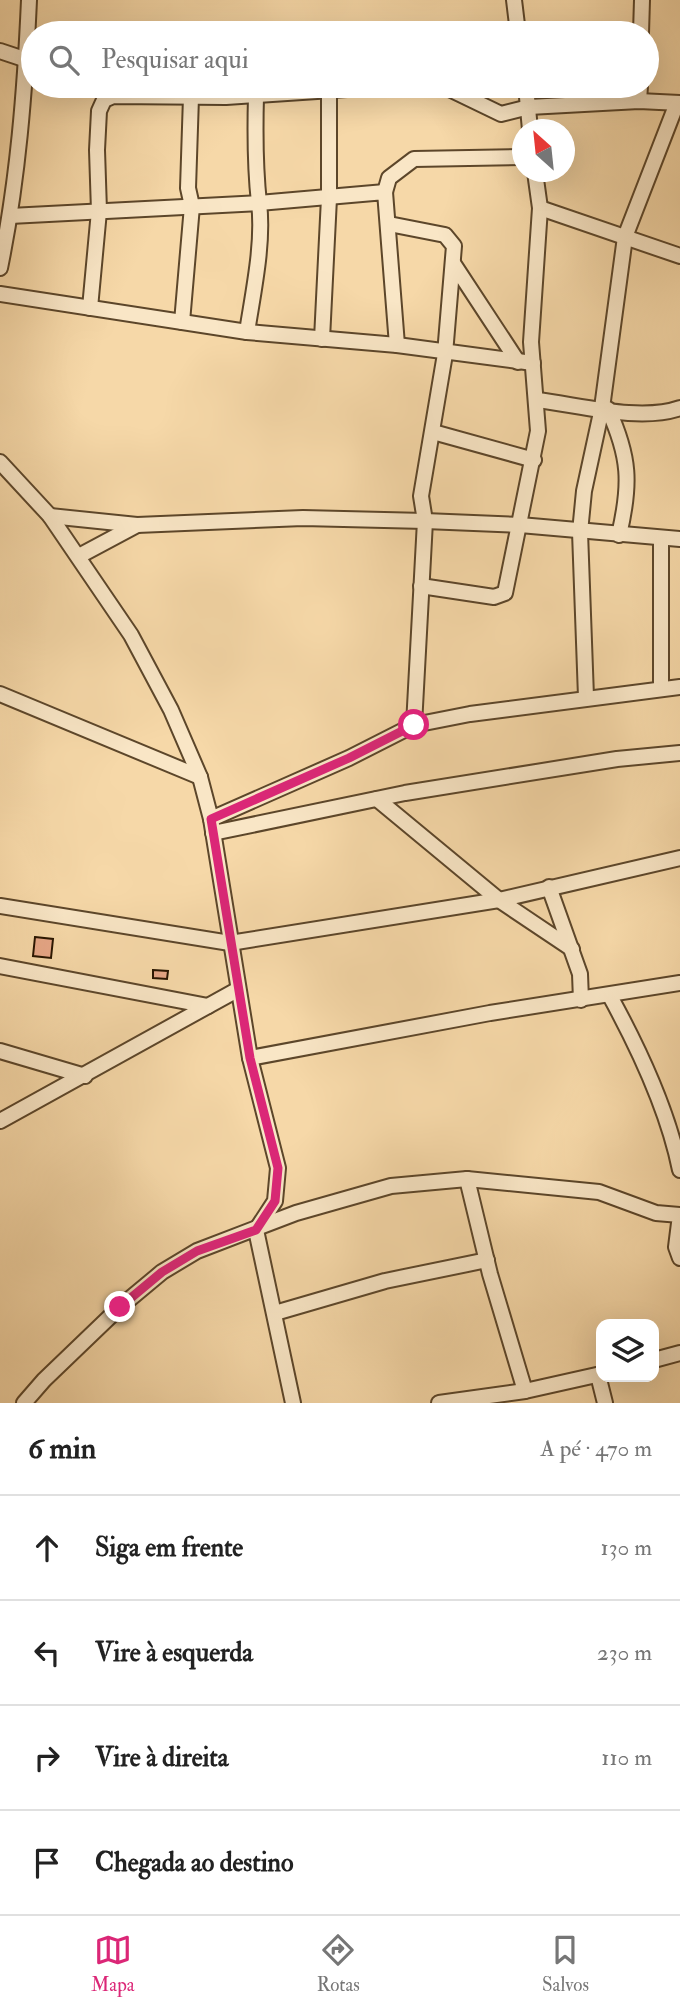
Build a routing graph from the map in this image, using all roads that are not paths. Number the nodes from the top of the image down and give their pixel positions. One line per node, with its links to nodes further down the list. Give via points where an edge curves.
1 (29, 0): 4 (street)
2 (514, 0): 5 (street)
3 (642, 0): 6 (street)
4 (28, 21)
5 (517, 21)
6 (641, 21)
7 (0, 51): 8 (street)
8 (21, 58)
9 (23, 98): 29 (street)
10 (108, 98): 28 (street, via 99,111)
11 (191, 98): 26 (street, via 188,188)
12 (256, 98): 25 (street)
13 (329, 98): 24 (street)
14 (467, 98): 19 (street, via 501,114)
15 (528, 98): 19 (street)
16 (600, 98): 19 (street)
17 (659, 98): 18 (street)
18 (679, 103): 31 (street)
19 (529, 107): 20 (street)
20 (530, 119)
21 (512, 157): 23 (street, via 414,159 389,178)
22 (536, 182): 27 (street)
23 (385, 192): 24 (street); 30 (street)
24 (329, 198): 25 (street); 39 (street)
25 (259, 203): 26 (street); 38 (street, via 257,267)
26 (192, 206): 28 (street); 37 (street)
27 (540, 208): 31 (street); 42 (street)
28 (99, 211): 29 (street); 36 (street)
29 (10, 216): 34 (street)
30 (389, 224): 33 (street, via 445,235 454,246); 40 (street)
31 (625, 237): 32 (street); 44 (street)
32 (680, 256)
33 (453, 263): 41 (street); 42 (street)
34 (0, 268)
35 (0, 294): 36 (street)
36 (90, 308): 37 (street)
37 (182, 323): 38 (street)
38 (247, 332): 39 (street)
39 (322, 339): 40 (street)
40 (397, 345): 41 (street)
41 (445, 354): 42 (street); 46 (street)
42 (525, 362): 43 (street)
43 (537, 400): 44 (street); 47 (street)
44 (605, 408): 45 (street, via 640,414); 53 (street, via 584,491); 54 (street, via 623,446 627,475 628,496)
45 (680, 408)
46 (433, 432): 47 (street); 50 (street, via 421,496)
47 (534, 460): 52 (street)
48 (0, 462): 49 (street)
49 (50, 516): 51 (street); 57 (street)
50 (425, 521): 51 (street, via 303,518); 52 (street); 58 (street)
51 (137, 524): 57 (street)
52 (520, 525): 53 (street); 58 (street, via 505,593)
53 (580, 532): 54 (street); 62 (street)
54 (619, 535): 55 (street)
55 (661, 539): 56 (street); 60 (street)
56 (680, 539)
57 (79, 556): 65 (street, via 131,635)
58 (421, 586): 63 (street)
59 (680, 687): 60 (street)
60 (662, 689): 62 (street)
61 (0, 694): 65 (street)
62 (586, 697): 63 (street)
63 (414, 725): 67 (street)
64 (680, 753): 66 (street, via 617,759)
65 (200, 777): 67 (street)
66 (377, 799): 67 (street); 70 (street)
67 (212, 826): 72 (street)
68 (680, 858): 69 (street)
69 (549, 887): 70 (street); 73 (street)
70 (499, 900): 72 (street); 73 (street)
71 (0, 906): 72 (street)
72 (230, 943): 77 (street)
73 (572, 949): 75 (street)
74 (0, 966): 80 (street)
75 (580, 974): 78 (street); 79 (street)
76 (680, 984): 78 (street)
77 (237, 990): 80 (street); 82 (street)
78 (604, 997): 79 (street); 85 (street, via 647,1073)
79 (581, 1000): 82 (street)
80 (208, 1006): 83 (street)
81 (0, 1051): 83 (street)
82 (250, 1058): 88 (street, via 278,1168 275,1201)
83 (85, 1076): 84 (street)
84 (0, 1121)
85 (680, 1170)
86 (467, 1179): 87 (street, via 599,1192 636,1208); 88 (street, via 391,1186 296,1213); 90 (street)
87 (680, 1215): 89 (street, via 676,1247)
88 (256, 1230): 91 (street); 97 (street, via 197,1251 162,1272)
89 (680, 1258)
90 (486, 1260): 91 (street, via 385,1281); 96 (street)
91 (275, 1312): 98 (street)
92 (680, 1353): 93 (street)
93 (659, 1359)
94 (596, 1376): 96 (street)
95 (601, 1382): 100 (street)
96 (525, 1391): 99 (street)
97 (24, 1403)
98 (293, 1403)
99 (439, 1403)
100 (605, 1403)

